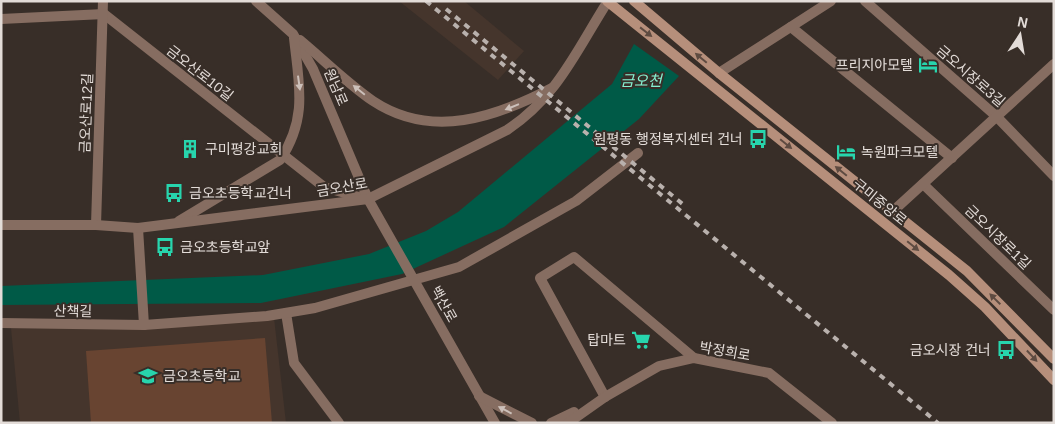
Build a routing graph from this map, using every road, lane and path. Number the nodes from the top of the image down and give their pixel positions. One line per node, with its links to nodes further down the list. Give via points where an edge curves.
1 (103, 1): 7 (street, 금오산로12길)
2 (256, 1): 10 (street, 원남로)
3 (607, 1): 13 (street, 금오산로); 33 (main road, 구미중앙로, one-way to 33, via 948,275 985,307)
4 (634, 1): 12 (main road, 구미중앙로, one-way to 4)
5 (831, 1): 9 (street)
6 (865, 1): 14 (street, 금오시장로3길)
7 (104, 14): 8 (street); 16 (street, 금오산로10길); 24 (street, 금오산로12길)
8 (1, 19)
9 (791, 27): 12 (street); 17 (street)
10 (293, 34): 13 (street, one-way to 10, via 517,105 472,120 416,120 373,101); 16 (street, one-way to 16, via 301,106 295,133); 20 (street, 원남로, via 313,69)
11 (1054, 64): 14 (street)
12 (719, 73): 21 (main road, 구미중앙로, one-way to 12)
13 (556, 86): 20 (street, 금오산로, via 540,105 507,130)
14 (996, 116): 17 (street); 18 (street, 금오시장로3길)
15 (638, 153): 26 (street, 산책길, via 576,201 459,267)
16 (283, 156): 20 (street, 금오산로10길, via 324,187); 22 (street)
17 (952, 158): 19 (street)
18 (1054, 176)
19 (923, 184): 21 (street); 27 (street, 금오시장로1길)
20 (368, 199): 22 (street, 금오산로); 26 (street, 백산로)
21 (892, 212): 32 (main road, 구미중앙로, one-way to 21, via 967,271)
22 (174, 224): 25 (street, 금오산로)
23 (1, 225): 24 (street, 금오산로)
24 (96, 225): 25 (street, 금오산로)
25 (138, 228): 30 (street)
26 (415, 280): 28 (street, 산책길); 34 (street, 백산로)
27 (1054, 310)
28 (286, 313): 30 (street, 산책길); 36 (street, via 294,363)
29 (1, 323): 30 (street, 산책길)
30 (144, 325)
31 (694, 358): 35 (street, 박정희로, via 659,366); 35 (street, via 574,257 540,278); 41 (street, 박정희로, via 769,373)
32 (1054, 359)
33 (1054, 380)
34 (478, 396): 37 (street, 백산로); 38 (street, one-way to 34)
35 (605, 397): 39 (street); 40 (street)
36 (339, 423)
37 (495, 423)
38 (532, 423)
39 (551, 423)
40 (568, 423)
41 (832, 423)

